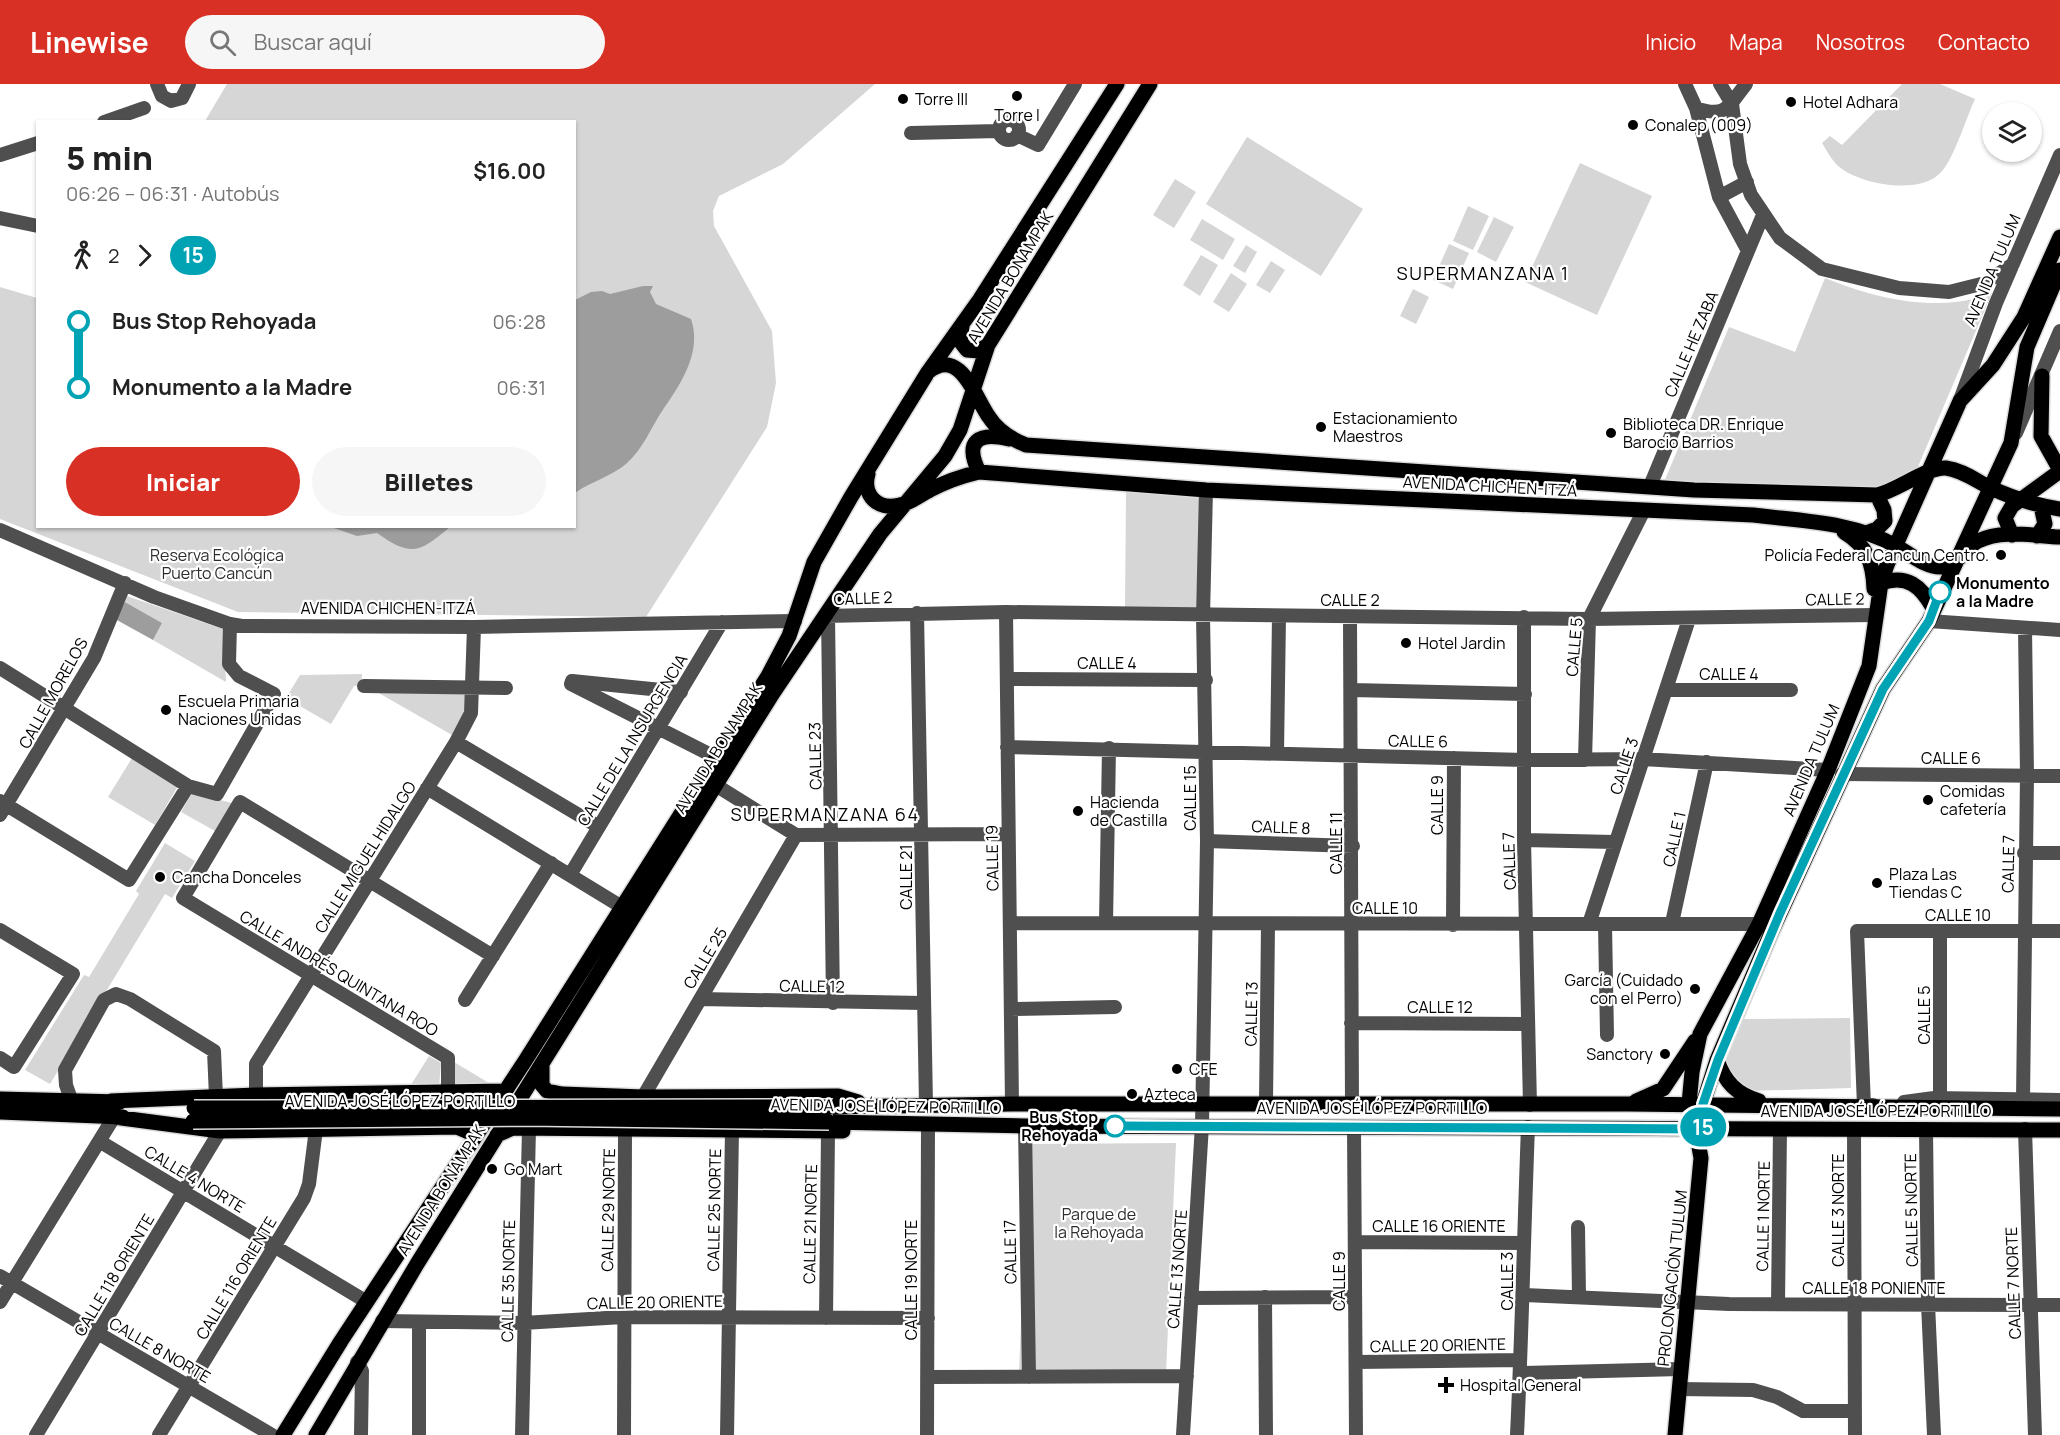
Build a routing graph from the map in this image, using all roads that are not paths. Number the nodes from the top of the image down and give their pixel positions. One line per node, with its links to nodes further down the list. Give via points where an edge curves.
1 (189, 84): 8 (street, via 186,94 177,100 166,99)
2 (1075, 84): 14 (street, via 1038,145 1017,135 1007,140 999,131)
3 (1118, 84): 27 (main road, AVENIDA BONAMPAK)
4 (1150, 84): 29 (main road, AVENIDA BONAMPAK)
5 (1685, 84): 11 (street)
6 (1720, 84): 9 (street)
7 (1746, 84): 9 (street)
8 (159, 90): 10 (street)
9 (1732, 104): 11 (street, via 1715,113); 18 (street, via 1740,164)
10 (144, 108): 12 (street); 13 (street)
11 (1696, 108): 19 (street)
12 (110, 120)
13 (136, 120)
14 (911, 133)
15 (36, 144): 16 (street)
16 (0, 155)
17 (2060, 155): 25 (street, AVENIDA TULUM)
18 (1747, 182): 19 (street); 20 (street)
19 (1719, 197): 24 (street)
20 (1763, 215): 24 (street, CALLE HE ZABA); 25 (street, via 1780,238 1822,269 1899,288 1949,292 1985,284)
21 (0, 218): 22 (street)
22 (36, 226)
23 (2060, 237): 33 (main road, AVENIDA TULUM, via 2024,317 1993,365)
24 (1748, 251): 41 (street, CALLE HE ZABA)
25 (2013, 264): 33 (street, AVENIDA TULUM)
26 (2060, 270): 35 (main road, AVENIDA TULUM, via 2027,347)
27 (962, 327): 29 (main road, via 960,340 967,350 979,351); 30 (main road, AVENIDA BONAMPAK)
28 (2059, 337): 31 (street, AVENIDA TULUM)
29 (988, 345): 32 (main road, AVENIDA BONAMPAK)
30 (928, 372): 32 (main road, AVENIDA CHICHEN-ITZÁ, via 938,366 954,367); 36 (main road, AVENIDA BONAMPAK)
31 (2042, 376): 35 (street, AVENIDA TULUM); 37 (main road, via 2041,436)
32 (974, 390): 34 (main road, AVENIDA CHICHEN-ITZÁ, via 989,418); 47 (main road, AVENIDA BONAMPAK, via 960,430 945,456)
33 (1960, 401): 39 (main road, AVENIDA TULUM)
34 (1013, 439): 38 (main road, via 981,437 972,451); 40 (main road, AVENIDA CHICHEN-ITZÁ, via 1026,445)
35 (2011, 443): 42 (main road, AVENIDA TULUM)
36 (873, 463): 47 (main road, via 866,482 870,496 883,505); 74 (main road, AVENIDA BONAMPAK, via 814,562)
37 (2060, 471): 46 (main road)
38 (979, 472): 43 (main road, AVENIDA CHICHEN-ITZÁ); 47 (main road, AVENIDA CHICHEN-ITZÁ)
39 (1929, 472): 42 (main road, AVENIDA CHICHEN-ITZÁ, via 1945,468); 45 (main road, AVENIDA CHICHEN-ITZÁ, via 1892,492); 59 (main road, AVENIDA TULUM)
40 (1610, 483): 41 (main road, AVENIDA CHICHEN-ITZÁ); 50 (main road, via 1601,495)
41 (1650, 486): 44 (main road, AVENIDA CHICHEN-ITZÁ)
42 (1989, 487): 46 (main road, AVENIDA CHICHEN-ITZÁ); 60 (main road, AVENIDA TULUM)
43 (1206, 490): 50 (main road, AVENIDA CHICHEN-ITZÁ); 68 (street, CALLE 15)
44 (1694, 490): 45 (main road, AVENIDA CHICHEN-ITZÁ); 52 (main road, via 1696,503)
45 (1877, 495): 55 (main road, via 1885,521)
46 (2020, 500): 48 (main road, AVENIDA CHICHEN-ITZÁ); 56 (main road, via 2005,518)
47 (905, 504): 67 (main road, AVENIDA BONAMPAK, via 880,534)
48 (2041, 506): 49 (main road, AVENIDA CHICHEN-ITZÁ); 57 (main road, via 2045,524)
49 (2060, 508)
50 (1605, 509): 51 (main road, AVENIDA CHICHEN-ITZÁ)
51 (1643, 512): 52 (main road, AVENIDA CHICHEN-ITZÁ); 72 (street, CALLE 5)
52 (1687, 513): 53 (main road, AVENIDA CHICHEN-ITZÁ, via 1753,515)
53 (1831, 524): 55 (main road, AVENIDA CHICHEN-ITZÁ); 66 (main road, via 1859,541 1869,555 1874,567)
54 (0, 530): 61 (street, AVENIDA CHICHEN-ITZÁ)
55 (1866, 533): 59 (main road, AVENIDA CHICHEN-ITZÁ)
56 (2012, 535): 57 (main road, AVENIDA CHICHEN-ITZÁ); 60 (main road, AVENIDA CHICHEN-ITZÁ, via 1980,540)
57 (2037, 536): 58 (main road, AVENIDA CHICHEN-ITZÁ)
58 (2060, 537)
59 (1896, 546): 60 (main road, AVENIDA CHICHEN-ITZÁ, via 1935,567 1951,565); 62 (main road, AVENIDA TULUM)
60 (1958, 559): 65 (main road, AVENIDA TULUM)
61 (125, 583): 76 (street, AVENIDA CHICHEN-ITZÁ); 91 (street, CALLE MORELOS, via 94,658)
62 (1881, 583): 65 (main road, via 1914,583 1926,595); 66 (main road, AVENIDA TULUM)
63 (1006, 612): 64 (street, CALLE 2); 68 (street, CALLE 2); 81 (street, CALLE 19)
64 (917, 613): 67 (street, CALLE 2); 113 (street, CALLE 21)
65 (1931, 614): 78 (street); 105 (main road, AVENIDA TULUM)
66 (1875, 615): 73 (street, CALLE 2); 105 (main road, AVENIDA TULUM, via 1869,666)
67 (826, 616): 109 (main road, AVENIDA BONAMPAK); 115 (street, CALLE 23)
68 (1203, 616): 69 (street, CALLE 2); 82 (street, CALLE 15)
69 (1279, 616): 70 (street, CALLE 2); 97 (street)
70 (1350, 617): 71 (street, CALLE 2); 86 (street, CALLE 11)
71 (1524, 617): 72 (street, CALLE 2); 90 (street, CALLE 7)
72 (1589, 619): 73 (street, CALLE 2); 103 (street, CALLE 5)
73 (1689, 619): 87 (street, CALLE 3)
74 (795, 621): 75 (street, AVENIDA CHICHEN-ITZÁ); 99 (main road, AVENIDA BONAMPAK, via 778,658)
75 (722, 622): 77 (street, AVENIDA CHICHEN-ITZÁ); 89 (street, CALLE DE LA INSURGENCIA)
76 (231, 624): 77 (street, AVENIDA CHICHEN-ITZÁ); 108 (street, via 229,664 239,676 274,694 217,794)
77 (474, 627): 84 (street, CALLE MIGUEL HIDALGO)
78 (2025, 628): 79 (street); 106 (street, CALLE 7)
79 (2060, 630)
80 (0, 668): 91 (street)
81 (1009, 679): 82 (street, CALLE 4); 94 (street, CALLE 19)
82 (1206, 680): 96 (street, CALLE 15)
83 (364, 686): 84 (street)
84 (473, 688): 85 (street); 93 (street, CALLE MIGUEL HIDALGO, via 471,713)
85 (506, 688)
86 (1352, 690): 90 (street); 98 (street, CALLE 11)
87 (1666, 690): 88 (street, CALLE 4); 101 (street, CALLE 3)
88 (1791, 690)
89 (681, 692): 92 (street, CALLE DE LA INSURGENCIA); 92 (street, via 572,681)
90 (1526, 693): 102 (street, CALLE 7)
91 (67, 708): 108 (street); 111 (street, CALLE MORELOS)
92 (661, 727): 99 (street); 112 (street, CALLE DE LA INSURGENCIA)
93 (456, 742): 110 (street, CALLE MIGUEL HIDALGO); 112 (street)
94 (1007, 747): 95 (street, CALLE 6); 114 (street, CALLE 19)
95 (1109, 748): 96 (street, CALLE 6); 128 (street)
96 (1207, 750): 97 (street, CALLE 6); 118 (street, CALLE 15)
97 (1277, 753): 98 (street, CALLE 6)
98 (1352, 756): 100 (street, CALLE 6); 120 (street, CALLE 11)
99 (717, 758): 126 (main road, AVENIDA BONAMPAK)
100 (1454, 758): 102 (street, CALLE 6); 137 (street, CALLE 9)
101 (1643, 759): 103 (street, CALLE 6); 104 (street, CALLE 6); 119 (street, CALLE 3)
102 (1525, 760): 103 (street, CALLE 6); 117 (street, CALLE 7)
103 (1586, 760)
104 (1707, 762): 105 (street, CALLE 6); 129 (street, CALLE 1)
105 (1835, 772): 106 (street, CALLE 6); 135 (main road, AVENIDA TULUM); 151 (main road, AVENIDA TULUM)
106 (2027, 775): 107 (street, CALLE 6); 121 (street, CALLE 7)
107 (2060, 776)
108 (188, 786): 111 (street, via 129,880)
109 (717, 786): 116 (street); 158 (main road, AVENIDA BONAMPAK)
110 (427, 788): 123 (street); 125 (street, CALLE MIGUEL HIDALGO)
111 (2, 807)
112 (599, 827): 124 (street, CALLE DE LA INSURGENCIA)
113 (922, 833): 114 (street); 115 (street); 147 (street, CALLE 21)
114 (1007, 834): 127 (street, CALLE 19)
115 (833, 835): 116 (street); 146 (street, CALLE 23)
116 (796, 836): 145 (street, CALLE 25)
117 (1524, 840): 119 (street); 132 (street, CALLE 7)
118 (1207, 841): 120 (street, CALLE 8); 130 (street, CALLE 15)
119 (1616, 842): 133 (street, CALLE 3)
120 (1353, 846): 131 (street, CALLE 11)
121 (2024, 853): 122 (street); 140 (street, CALLE 7)
122 (2060, 853)
123 (551, 863): 124 (street); 142 (street)
124 (570, 875): 126 (street)
125 (368, 881): 142 (street); 143 (street, CALLE MIGUEL HIDALGO); 143 (street, CALLE ANDRÉS QUINTANA ROO, via 240,802 183,898)
126 (622, 907): 159 (main road, AVENIDA BONAMPAK)
127 (1010, 923): 128 (street, CALLE 10); 149 (street, CALLE 19)
128 (1106, 923): 130 (street, CALLE 10)
129 (1672, 923): 134 (street, CALLE 10); 135 (street, CALLE 10)
130 (1204, 924): 136 (street, CALLE 10); 177 (street, CALLE 15)
131 (1352, 924): 136 (street, CALLE 10); 137 (street, CALLE 10); 152 (street, CALLE 11)
132 (1527, 924): 133 (street, CALLE 10); 137 (street, CALLE 10); 153 (street, CALLE 7)
133 (1589, 924): 134 (street, CALLE 10)
134 (1605, 924): 154 (street)
135 (1759, 924): 150 (main road, AVENIDA TULUM)
136 (1268, 925): 171 (street, CALLE 13)
137 (1453, 925)
138 (0, 930): 156 (street, via 73,974 14,1067)
139 (1940, 931): 140 (street, CALLE 10); 167 (street, CALLE 5); 181 (street, CALLE 10, via 1857,932)
140 (2023, 931): 141 (street, CALLE 10); 168 (street, CALLE 7)
141 (2060, 931)
142 (493, 956): 144 (street)
143 (310, 975): 160 (street, CALLE ANDRÉS QUINTANA ROO, via 448,1058); 162 (street, CALLE MIGUEL HIDALGO, via 256,1064)
144 (465, 999)
145 (700, 999): 146 (street, CALLE 12); 164 (street, CALLE 25)
146 (833, 1003): 147 (street, CALLE 12)
147 (923, 1003): 176 (street, CALLE 21)
148 (1115, 1007): 149 (street)
149 (1011, 1010): 172 (street, CALLE 19)
150 (1710, 1013): 151 (main road, via 1719,1022); 155 (main road, AVENIDA TULUM)
151 (1733, 1022): 157 (main road, AVENIDA TULUM)
152 (1351, 1023): 153 (street, CALLE 12); 178 (street, CALLE 11)
153 (1528, 1024): 179 (street, CALLE 7)
154 (1607, 1035)
155 (1700, 1035): 173 (main road, via 1663,1089); 174 (main road, AVENIDA TULUM, via 1692,1072)
156 (0, 1058)
157 (1718, 1060): 174 (main road, AVENIDA TULUM); 180 (main road, via 1724,1076 1742,1096)
158 (542, 1063): 161 (main road, via 542,1085 547,1091); 206 (main road, AVENIDA BONAMPAK)
159 (505, 1091): 160 (main road); 205 (main road, AVENIDA BONAMPAK)
160 (446, 1093): 162 (main road); 189 (main road, via 455,1111 448,1123)
161 (562, 1094): 164 (main road); 196 (main road, via 552,1097 545,1111 549,1121)
162 (256, 1095): 163 (main road)
163 (216, 1097): 166 (street, via 214,1051 116,993 104,1000 65,1070); 169 (main road)
164 (643, 1097): 175 (main road, via 838,1096)
165 (0, 1099): 166 (main road, AVENIDA JOSÉ LÓPEZ PORTILLO)
166 (71, 1099): 169 (main road, AVENIDA JOSÉ LÓPEZ PORTILLO)
167 (1940, 1099): 168 (street, AVENIDA JOSÉ LÓPEZ PORTILLO); 181 (street, AVENIDA JOSÉ LÓPEZ PORTILLO)
168 (2023, 1100): 170 (street, AVENIDA JOSÉ LÓPEZ PORTILLO)
169 (111, 1101): 184 (main road, AVENIDA JOSÉ LÓPEZ PORTILLO)
170 (2060, 1101)
171 (1266, 1103): 177 (main road, AVENIDA JOSÉ LÓPEZ PORTILLO); 178 (main road, AVENIDA JOSÉ LÓPEZ PORTILLO)
172 (1012, 1104): 176 (main road, AVENIDA JOSÉ LÓPEZ PORTILLO); 177 (main road, AVENIDA JOSÉ LÓPEZ PORTILLO)
173 (1628, 1104): 174 (main road, AVENIDA JOSÉ LÓPEZ PORTILLO); 179 (main road, AVENIDA JOSÉ LÓPEZ PORTILLO)
174 (1696, 1104): 180 (main road, AVENIDA JOSÉ LÓPEZ PORTILLO); 194 (main road, AVENIDA TULUM)
175 (866, 1105): 176 (main road, AVENIDA JOSÉ LÓPEZ PORTILLO); 186 (main road, AVENIDA JOSÉ LÓPEZ PORTILLO)
176 (926, 1105)
177 (1202, 1105): 188 (street, CALLE 13 NORTE)
178 (1352, 1105): 179 (main road, AVENIDA JOSÉ LÓPEZ PORTILLO)
179 (1530, 1105)
180 (1779, 1106): 181 (main road, AVENIDA JOSÉ LÓPEZ PORTILLO)
181 (1864, 1106): 182 (main road, AVENIDA JOSÉ LÓPEZ PORTILLO)
182 (2060, 1109)
183 (0, 1112): 185 (main road, AVENIDA JOSÉ LÓPEZ PORTILLO)
184 (194, 1114): 185 (main road, AVENIDA JOSÉ LÓPEZ PORTILLO); 186 (main road, AVENIDA JOSÉ LÓPEZ PORTILLO, bridge)
185 (114, 1117): 204 (main road); 207 (street)
186 (830, 1120): 187 (main road, AVENIDA JOSÉ LÓPEZ PORTILLO); 201 (main road); 231 (street, CALLE 21 NORTE)
187 (927, 1124): 190 (main road, AVENIDA JOSÉ LÓPEZ PORTILLO); 232 (street, CALLE 19 NORTE)
188 (1202, 1125): 190 (main road, AVENIDA JOSÉ LÓPEZ PORTILLO); 191 (main road, AVENIDA JOSÉ LÓPEZ PORTILLO); 220 (street, CALLE 13 NORTE)
189 (441, 1126): 195 (main road); 205 (main road, via 464,1128)
190 (1025, 1126): 243 (street, CALLE 17)
191 (1354, 1127): 192 (main road, AVENIDA JOSÉ LÓPEZ PORTILLO); 210 (street, CALLE 9)
192 (1528, 1127): 194 (main road, AVENIDA JOSÉ LÓPEZ PORTILLO); 211 (street, CALLE 3)
193 (529, 1128): 196 (main road); 206 (main road, via 513,1128); 235 (street, CALLE 35 NORTE)
194 (1696, 1128): 197 (main road, AVENIDA JOSÉ LÓPEZ PORTILLO); 223 (main road, PROLONGACIÓN TULUM, via 1701,1158)
195 (316, 1129): 204 (main road); 212 (street, CALLE 116 ORIENTE, via 309,1184)
196 (561, 1129): 200 (main road)
197 (1780, 1129): 198 (main road, AVENIDA JOSÉ LÓPEZ PORTILLO); 227 (street, CALLE 1 NORTE)
198 (1854, 1129): 199 (main road, AVENIDA JOSÉ LÓPEZ PORTILLO); 224 (street, CALLE 3 NORTE)
199 (1926, 1129): 202 (main road, AVENIDA JOSÉ LÓPEZ PORTILLO); 225 (street, CALLE 5 NORTE)
200 (625, 1130): 201 (main road); 229 (street, CALLE 29 NORTE)
201 (732, 1130): 230 (street, CALLE 25 NORTE)
202 (2025, 1130): 203 (main road, AVENIDA JOSÉ LÓPEZ PORTILLO); 226 (street, CALLE 7 NORTE)
203 (2060, 1130)
204 (220, 1131): 208 (street, CALLE 118 ORIENTE)
205 (476, 1135): 213 (main road, AVENIDA BONAMPAK)
206 (497, 1135): 214 (main road, AVENIDA BONAMPAK)
207 (99, 1141): 208 (street, CALLE 4 NORTE); 215 (street)
208 (184, 1192): 212 (street, CALLE 4 NORTE); 236 (street, CALLE 118 ORIENTE)
209 (1578, 1227): 217 (street)
210 (1355, 1242): 211 (street, CALLE 16 ORIENTE); 219 (street, CALLE 9)
211 (1523, 1243): 216 (street, CALLE 3)
212 (275, 1247): 222 (street, CALLE 4 NORTE); 244 (street, CALLE 116 ORIENTE)
213 (399, 1255): 214 (main road); 222 (main road, AVENIDA BONAMPAK)
214 (417, 1264): 233 (main road, AVENIDA BONAMPAK)
215 (6, 1280): 221 (street); 236 (street, CALLE 8 NORTE)
216 (1524, 1295): 217 (street, CALLE 18 PONIENTE); 239 (street, CALLE 3)
217 (1579, 1296): 223 (street, CALLE 18 PONIENTE)
218 (1265, 1297): 219 (street); 220 (street); 259 (street)
219 (1355, 1297): 238 (street, CALLE 9)
220 (1191, 1298): 241 (street, CALLE 13 NORTE)
221 (0, 1302)
222 (367, 1302): 250 (main road, AVENIDA BONAMPAK)
223 (1688, 1303): 227 (street, CALLE 18 PONIENTE); 240 (main road, PROLONGACIÓN TULUM)
224 (1855, 1304): 225 (street, CALLE 18 PONIENTE); 227 (street, CALLE 18 PONIENTE); 246 (street, CALLE 3 NORTE)
225 (1928, 1304): 226 (street, CALLE 18 PONIENTE); 264 (street, CALLE 5 NORTE)
226 (2029, 1304): 228 (street, CALLE 18 PONIENTE); 265 (street, CALLE 7 NORTE)
227 (1778, 1305)
228 (2060, 1305)
229 (623, 1317): 230 (street, CALLE 20 ORIENTE); 235 (street, CALLE 20 ORIENTE); 255 (street, CALLE 29 NORTE)
230 (729, 1318): 231 (street, CALLE 20 ORIENTE); 256 (street, CALLE 25 NORTE)
231 (826, 1318): 232 (street, CALLE 20 ORIENTE)
232 (928, 1318): 242 (street, CALLE 19 NORTE)
233 (382, 1321): 234 (street, CALLE 20 ORIENTE); 237 (main road, AVENIDA BONAMPAK)
234 (419, 1322): 235 (street, CALLE 20 ORIENTE); 253 (street)
235 (523, 1323): 254 (street, CALLE 35 NORTE)
236 (98, 1333): 244 (street, CALLE 8 NORTE); 247 (street, CALLE 118 ORIENTE)
237 (357, 1362): 251 (main road, AVENIDA BONAMPAK); 252 (street, via 362,1371)
238 (1356, 1362): 239 (street, CALLE 20 ORIENTE); 260 (street, CALLE 9)
239 (1520, 1367): 240 (street, CALLE 20 ORIENTE); 261 (street, CALLE 3)
240 (1681, 1369): 245 (main road, PROLONGACIÓN TULUM)
241 (1187, 1376): 243 (street); 258 (street, CALLE 13 NORTE)
242 (927, 1377): 243 (street); 257 (street, CALLE 19 NORTE)
243 (1029, 1377)
244 (189, 1387): 248 (street, CALLE 116 ORIENTE); 249 (street, CALLE 8 NORTE)
245 (1679, 1389): 246 (street, via 1753,1390 1803,1411); 262 (main road, PROLONGACIÓN TULUM)
246 (1854, 1411): 263 (street, CALLE 3 NORTE)
247 (36, 1435)
248 (159, 1435)
249 (272, 1435)
250 (283, 1435)
251 (316, 1435)
252 (361, 1435)
253 (419, 1435)
254 (522, 1435)
255 (624, 1435)
256 (727, 1435)
257 (927, 1435)
258 (1183, 1435)
259 (1266, 1435)
260 (1356, 1435)
261 (1517, 1435)
262 (1675, 1435)
263 (1855, 1435)
264 (1934, 1435)
265 (2035, 1435)

